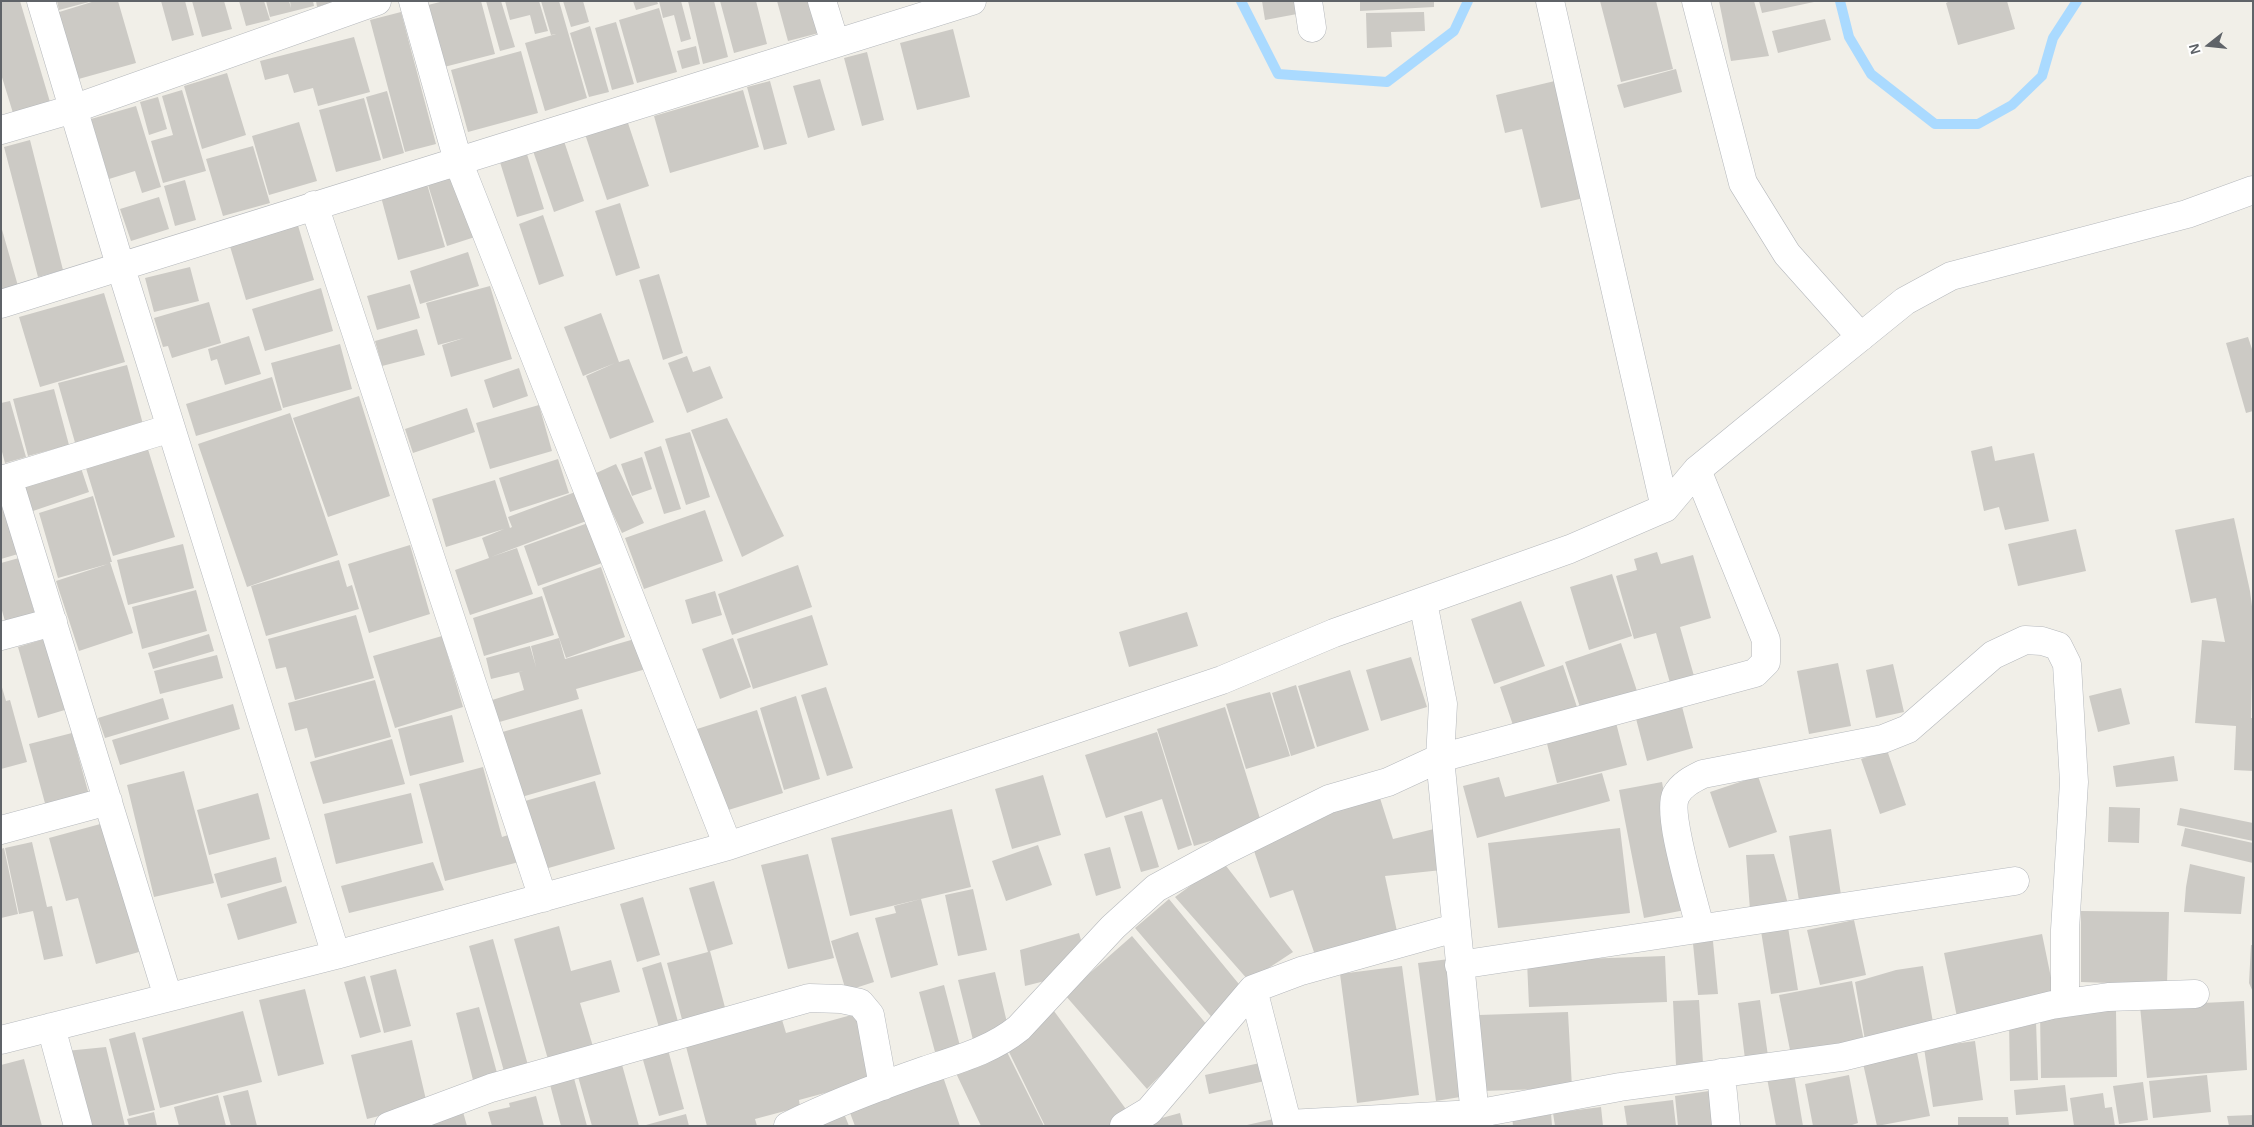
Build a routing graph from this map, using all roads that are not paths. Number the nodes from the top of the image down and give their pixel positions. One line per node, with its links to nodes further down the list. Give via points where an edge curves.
1 (41, 1): 11 (street)
2 (377, 1): 11 (street)
3 (413, 1): 13 (street)
4 (822, 1): 10 (street)
5 (972, 1): 10 (street)
6 (1308, 1): 9 (street)
7 (1550, 1): 22 (street)
8 (1696, 1): 18 (street, via 1743,183 1787,254)
9 (1312, 28)
10 (835, 43): 13 (street)
11 (73, 109): 12 (street); 16 (street)
12 (1, 130)
13 (458, 160): 15 (street); 29 (street)
14 (2253, 190): 18 (street, via 2187,214 1951,276 1905,302)
15 (314, 205): 16 (street); 31 (street)
16 (120, 265): 17 (street); 19 (street)
17 (1, 304)
18 (1861, 337): 20 (street)
19 (171, 428): 21 (street); 34 (street)
20 (1697, 470): 22 (street); 26 (street, via 1766,640 1766,662 1755,673 1739,679)
21 (4, 479): 24 (street)
22 (1665, 508): 23 (street, via 1570,549)
23 (1423, 602): 26 (street, via 1443,704); 29 (street, via 1222,680)
24 (53, 622): 25 (street); 27 (street)
25 (1, 636)
26 (1440, 758): 32 (street); 43 (street, via 1388,782 1329,799 1156,888 1003,1041)
27 (108, 801): 28 (street); 38 (street)
28 (1, 830)
29 (728, 846): 31 (street)
30 (2015, 881): 33 (street)
31 (544, 898): 34 (street)
32 (1455, 928): 35 (street); 36 (street)
33 (1700, 928): 35 (street); 39 (street, via 1673,816 1676,796 1686,783 1703,774 1883,739 1908,729 1994,655 2025,640 2042,641 2058,646 2067,664 2074,782)
34 (336, 955): 38 (street)
35 (1459, 965): 44 (street)
36 (1253, 989): 45 (street); 49 (street, via 1149,1111)
37 (2195, 994): 39 (street, via 2108,997)
38 (168, 997): 40 (street)
39 (2064, 1003): 42 (street, via 1842,1056)
40 (51, 1027): 41 (street); 46 (street)
41 (1, 1040)
42 (1721, 1073): 44 (street, via 1620,1087); 50 (street)
43 (883, 1086): 47 (street, via 870,1015 860,1003 809,998 490,1088); 48 (street)
44 (1476, 1120): 45 (street)
45 (1288, 1125)
46 (78, 1126)
47 (388, 1126)
48 (788, 1126)
49 (1124, 1126)
50 (1726, 1126)

